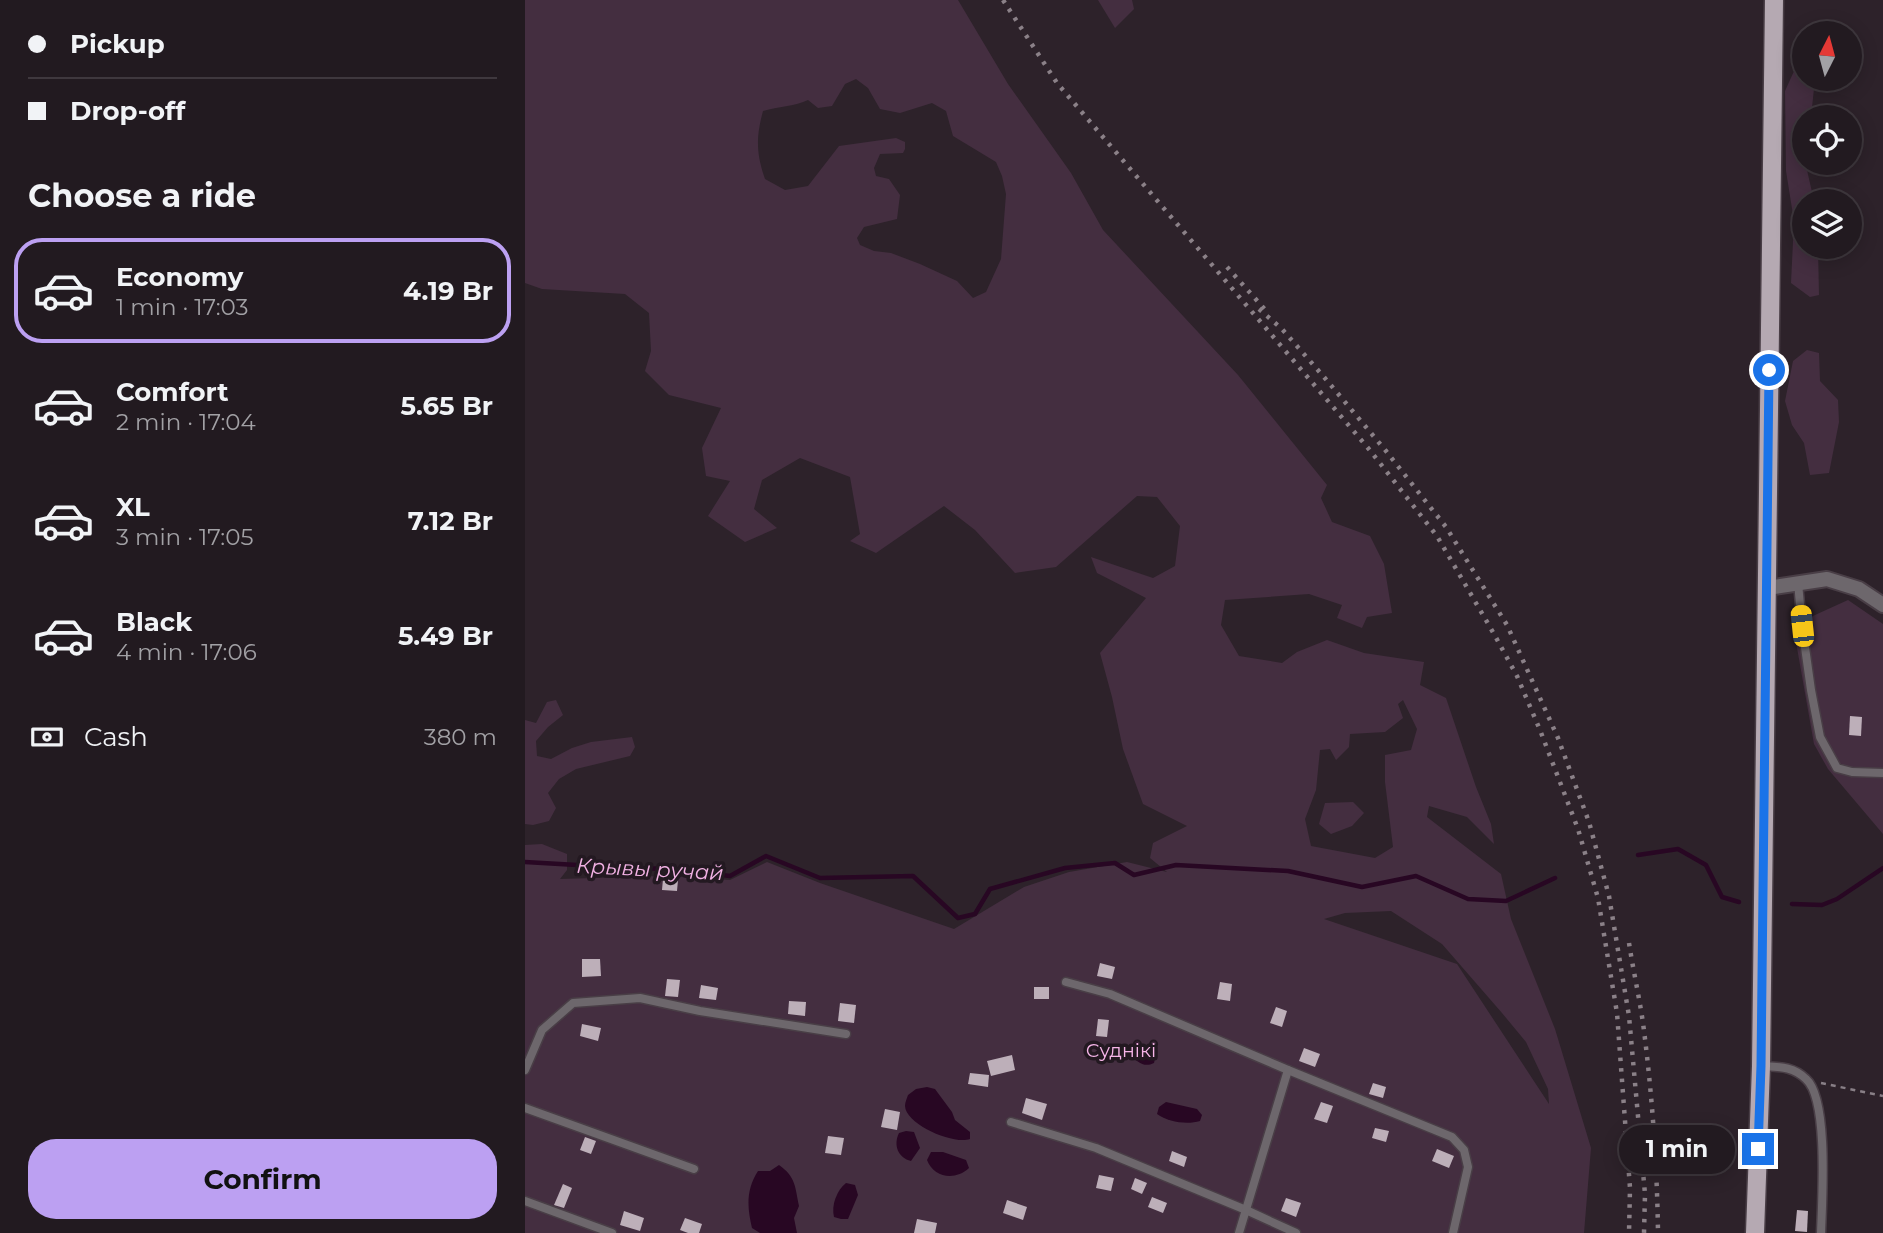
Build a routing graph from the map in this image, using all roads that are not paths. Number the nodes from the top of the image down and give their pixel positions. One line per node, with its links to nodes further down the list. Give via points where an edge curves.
1 (1774, 0): 3 (main road)
2 (1798, 583): 3 (street); 4 (street, via 1827,579 1859,589); 5 (lane, via 1821,737 1837,768)
3 (1767, 589): 8 (main road)
4 (1883, 605)
5 (1883, 773)
6 (1066, 982): 10 (lane, via 1111,994)
7 (846, 1034): 9 (lane, via 640,998 573,1003 542,1030)
8 (1761, 1066): 20 (main road); 21 (lane, via 1791,1068 1809,1081 1818,1102)
9 (525, 1070)
10 (1288, 1070): 15 (lane); 19 (lane, via 1452,1137 1464,1150 1468,1167)
11 (525, 1108): 13 (lane)
12 (1011, 1122): 15 (lane, via 1096,1148)
13 (694, 1169)
14 (525, 1201): 16 (lane)
15 (1246, 1210): 17 (lane); 18 (lane)
16 (612, 1233)
17 (1239, 1233)
18 (1296, 1233)
19 (1453, 1233)
20 (1755, 1233)
21 (1821, 1233)

